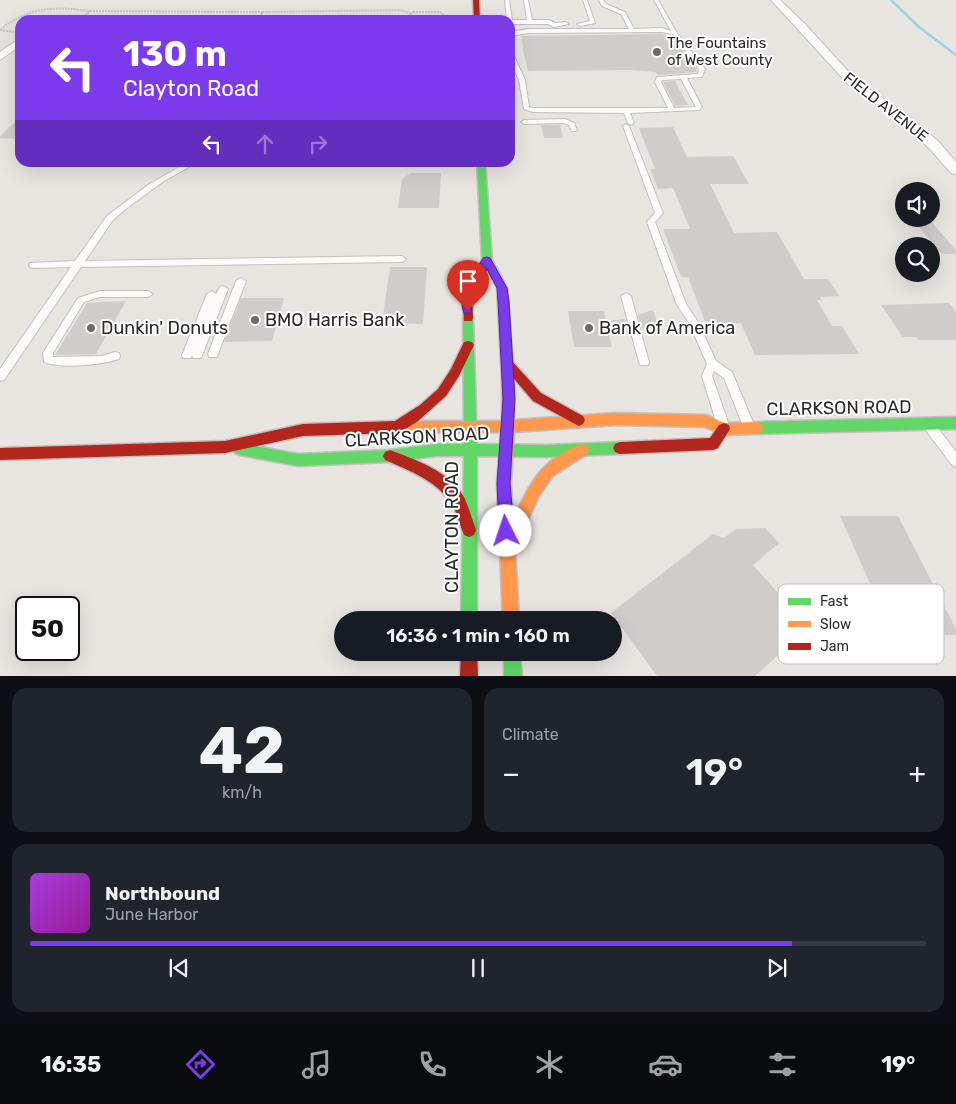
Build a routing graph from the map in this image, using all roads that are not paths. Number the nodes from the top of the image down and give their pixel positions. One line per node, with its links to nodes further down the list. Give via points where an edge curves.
1 (476, 0): 8 (main road)
2 (507, 0): 9 (lane)
3 (526, 0): 11 (lane)
4 (585, 0): 11 (lane, via 593,24)
5 (601, 0): 12 (lane, via 604,5 623,13)
6 (656, 0): 13 (lane)
7 (775, 0): 26 (street, FIELD AVENUE, via 852,82 902,117 946,156)
8 (477, 15)
9 (509, 15)
10 (515, 21): 11 (lane)
11 (530, 22)
12 (632, 30): 13 (lane); 14 (lane)
13 (676, 32): 19 (lane, via 702,69 700,76)
14 (515, 33)
15 (15, 45): 16 (street)
16 (0, 57): 17 (street)
17 (15, 57)
18 (515, 65): 21 (lane, via 522,80 526,108)
19 (683, 77): 20 (lane, via 658,79); 20 (lane, via 699,107)
20 (672, 110): 21 (lane)
21 (626, 111): 41 (lane, via 659,213 651,222 682,306)
22 (524, 122): 23 (lane, via 565,121 572,124)
23 (574, 130)
24 (178, 167): 30 (lane, via 110,218)
25 (481, 167): 28 (main road)
26 (956, 170)
27 (402, 259): 30 (lane)
28 (487, 260): 36 (main road, CLAYTON ROAD, via 468,294); 40 (main road, via 502,288)
29 (33, 264): 30 (lane)
30 (78, 264): 42 (lane)
31 (237, 283): 37 (lane)
32 (223, 289): 37 (lane)
33 (148, 294): 38 (lane, via 100,294 81,300 48,353 48,359 53,361 102,360)
34 (212, 294): 37 (lane)
35 (626, 296): 39 (lane)
36 (468, 345): 46 (main road, CLAYTON ROAD); 47 (main road, via 448,390 422,413)
37 (201, 354)
38 (114, 356)
39 (644, 362)
40 (507, 363): 43 (main road, via 536,396); 48 (main road)
41 (712, 364): 49 (lane, via 728,375); 50 (lane, via 707,376)
42 (0, 377)
43 (580, 420): 48 (main road, CLARKSON ROAD); 50 (main road, CLARKSON ROAD, via 706,421)
44 (927, 423): 45 (main road, CLARKSON ROAD); 49 (main road, CLARKSON ROAD); 57 (lane)
45 (956, 423)
46 (470, 425): 47 (main road, CLARKSON ROAD); 48 (main road, CLARKSON ROAD); 53 (main road, CLAYTON ROAD)
47 (398, 426): 51 (main road, CLARKSON ROAD, via 304,430)
48 (508, 426): 54 (main road)
49 (750, 428): 50 (main road, CLARKSON ROAD)
50 (724, 429): 52 (main road, CLARKSON ROAD, via 713,444)
51 (225, 447): 55 (main road, CLARKSON ROAD); 56 (main road, CLARKSON ROAD, via 298,460)
52 (584, 449): 54 (main road, CLARKSON ROAD); 59 (main road, via 548,472 534,491)
53 (470, 450): 54 (main road, CLARKSON ROAD); 56 (main road, CLARKSON ROAD); 58 (main road, CLAYTON ROAD)
54 (506, 451): 59 (main road, via 504,483)
55 (0, 454)
56 (390, 456): 58 (main road, via 444,484 455,495)
57 (956, 461)
58 (469, 530): 60 (main road, CLAYTON ROAD)
59 (508, 547): 61 (main road)
60 (469, 611)
61 (511, 611)
62 (469, 661): 64 (main road)
63 (513, 661): 65 (main road)
64 (469, 676)
65 (514, 676)

